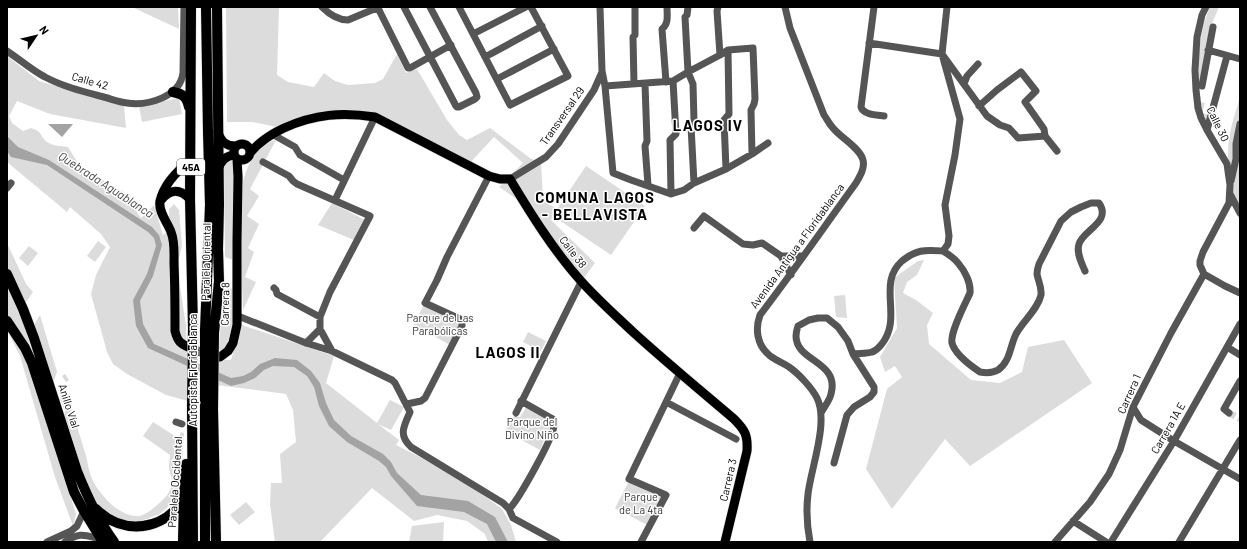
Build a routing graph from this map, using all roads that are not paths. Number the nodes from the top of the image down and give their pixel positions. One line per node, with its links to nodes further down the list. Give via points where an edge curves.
1 (206, 7): 97 (highway, Autopista Floridablanca / 45A, via 210,205)
2 (217, 7): 52 (highway, Paralela Oriental)
3 (322, 7): 18 (street, via 335,18 342,20 353,19)
4 (404, 7): 32 (street)
5 (430, 7): 24 (street)
6 (526, 7): 22 (street)
7 (531, 7): 20 (street)
8 (600, 7): 36 (street)
9 (635, 7): 40 (street)
10 (667, 7): 39 (street, via 667,22 662,29)
11 (688, 7): 37 (street, via 685,17)
12 (718, 7): 30 (street, via 716,12)
13 (785, 7): 82 (street, Avenida Antigua a Floridablanca, via 790,28 824,115 832,128 859,152 863,160 861,174 856,183)
14 (874, 7): 23 (street)
15 (947, 7): 29 (street)
16 (1206, 7): 51 (street, Calle 30, via 1197,37 1195,77 1198,108)
17 (189, 8): 45 (street, via 184,73); 47 (highway, Autopista Floridablanca / 45A)
18 (375, 8): 32 (street, via 408,68)
19 (460, 8): 22 (street)
20 (542, 26): 25 (street); 33 (street)
21 (1213, 27): 27 (street)
22 (473, 34): 33 (street)
23 (869, 43): 29 (street); 48 (street, via 861,107 864,113)
24 (451, 45): 32 (street); 32 (street, via 477,97 458,108)
25 (554, 50): 38 (street); 38 (street, via 568,76 510,105)
26 (728, 50): 30 (street); 59 (street, via 752,48 755,99 750,110); 63 (street, via 729,114 724,120)
27 (1208, 50): 31 (street); 44 (street)
28 (7, 51): 45 (street, Calle 42, via 44,77 70,88 126,103 147,102)
29 (942, 54): 42 (street); 79 (street, via 960,119 945,205)
30 (720, 56): 37 (street)
31 (1227, 56): 34 (street); 51 (street)
32 (430, 57)
33 (485, 57): 38 (street)
34 (1240, 60)
35 (978, 64): 42 (street, via 967,76)
36 (602, 71): 43 (street); 67 (street, Transversal 29, via 594,90 558,144 546,157)
37 (688, 72): 39 (street); 69 (street, via 693,84 694,121 691,126)
38 (497, 79)
39 (670, 82): 41 (street); 73 (street, via 676,134 670,140)
40 (634, 84): 41 (street); 43 (street)
41 (645, 84): 70 (street)
42 (964, 84): 46 (street)
43 (605, 86): 70 (street, via 614,173)
44 (1202, 86)
45 (173, 92): 47 (highway, via 185,97)
46 (979, 106): 54 (street, via 987,116 1009,128 1018,138); 54 (street, via 1021,72 1036,91 1025,102 1044,129)
47 (191, 112): 61 (highway, Autopista Floridablanca / 45A)
48 (884, 116)
49 (375, 117): 53 (main road, via 344,114 317,116); 65 (main road); 68 (street)
50 (1240, 124): 71 (street)
51 (1206, 130): 71 (street, Calle 30, via 1227,164)
52 (218, 132): 57 (main road, via 226,144); 64 (highway, Paralela Oriental)
53 (272, 134): 55 (main road); 68 (street, via 295,147 300,155)
54 (1045, 136): 58 (street)
55 (264, 139): 57 (main road); 60 (main road)
56 (768, 143): 59 (street)
57 (237, 151): 60 (main road, via 244,160); 60 (main road, via 248,146); 64 (main road, via 222,161); 66 (main road, Carrera 8)
58 (1057, 151)
59 (752, 154): 63 (street)
60 (249, 155): 66 (main road, Carrera 8)
61 (191, 160): 74 (highway, Autopista Floridablanca / 45A); 76 (main road, via 172,178)
62 (264, 162): 75 (street, via 289,176 297,184)
63 (726, 168): 69 (street)
64 (218, 169): 97 (highway, Paralela Oriental, via 219,282)
65 (489, 176): 67 (main road); 107 (street, via 425,303 462,320 462,326 425,398)
66 (238, 177): 94 (main road, Carrera 8)
67 (510, 179): 88 (main road, Calle 38)
68 (344, 180): 75 (street)
69 (694, 183): 73 (street, via 684,190)
70 (648, 185): 73 (street)
71 (1230, 185): 72 (street, Calle 30)
72 (1230, 193): 77 (street); 86 (street, Calle 30, via 1229,203 1200,261)
73 (671, 194)
74 (190, 199): 76 (main road, via 184,193 175,191 166,194); 113 (highway, Autopista Floridablanca / 45A, bridge, via 192,407)
75 (335, 200): 91 (street, via 370,216 330,292)
76 (160, 201): 94 (main road, Carrera 8, via 160,208 174,243 176,337 181,343 220,357 228,352 233,343)
77 (1240, 213)
78 (694, 228): 81 (street, via 704,216 743,244 762,243)
79 (948, 244): 80 (street); 83 (street)
80 (943, 250): 83 (street); 101 (street, via 925,250 911,254 898,265 890,288 892,321 888,334 877,349)
81 (781, 256): 82 (street); 87 (street)
82 (803, 256): 87 (street, Avenida Antigua a Floridablanca)
83 (958, 262): 84 (street, via 970,282 970,293 952,335 952,343 955,351 980,372 998,370 1005,363 1015,336 1038,304 1041,295 1037,272 1039,264 1061,220 1081,207 1099,203 1102,211 1099,223 1082,237 1078,245)
84 (1085, 272)
85 (7, 274): 124 (highway, Anillo Víal, via 34,338 77,471)
86 (1204, 274): 90 (street); 108 (street, Carrera 1)
87 (791, 275): 112 (street, Avenida Antigua a Floridablanca, via 760,315 758,338 768,354 801,377 818,398)
88 (581, 282): 103 (main road, Calle 38); 105 (street)
89 (274, 288): 91 (street, via 277,294)
90 (1240, 293)
91 (320, 317): 96 (street)
92 (247, 320): 94 (main road); 98 (street)
93 (7, 321): 126 (highway, Anillo Víal, via 32,363 70,483)
94 (238, 321)
95 (1240, 324): 99 (street, Carrera 1A E)
96 (320, 329): 98 (street); 100 (street)
97 (209, 332): 109 (highway, Autopista Floridablanca / 45A, bridge)
98 (306, 343): 100 (street)
99 (1227, 347): 102 (street); 118 (street, Carrera 1A E)
100 (332, 351): 107 (street, via 392,380)
101 (853, 354): 112 (street, via 843,333 827,318 809,320 798,326 796,336 799,347 830,376 831,394); 119 (street, via 874,387 874,392 847,415)
102 (1240, 355)
103 (680, 373): 106 (street); 114 (main road, Calle 38)
104 (1240, 381): 110 (street, via 1224,409)
105 (521, 401): 111 (street); 125 (street, via 554,420 554,427 532,473)
106 (666, 402): 116 (street); 137 (street, via 629,479 666,495)
107 (407, 404): 125 (street, via 410,412 403,433 406,442)
108 (1133, 407): 118 (street, via 1141,420); 127 (street, Carrera 1, via 1120,450 1109,474)
109 (209, 408): 115 (highway, Autopista Floridablanca / 45A); 121 (highway)
110 (1229, 412)
111 (516, 413)
112 (821, 413): 139 (street, Avenida Antigua a Floridablanca, via 820,434 808,493)
113 (183, 424): 123 (highway, Paralela Occidental / 45A, via 187,453); 133 (highway, Autopista Floridablanca / 45A)
114 (740, 425): 138 (main road, Carrera 3, via 746,433 747,451)
115 (205, 433): 121 (highway); 134 (highway, Autopista Floridablanca / 45A)
116 (736, 439)
117 (1240, 440): 120 (street)
118 (1174, 441): 120 (street); 142 (street, Carrera 1A E)
119 (834, 464)
120 (1223, 470): 122 (street); 143 (street)
121 (214, 473): 135 (highway)
122 (1240, 479)
123 (184, 498): 124 (highway, via 176,510 164,519 137,527 112,521); 132 (highway, Paralela Occidental / 45A)
124 (89, 500): 131 (highway, Anillo Víal)
125 (509, 509): 136 (street, via 513,518)
126 (84, 511): 128 (highway, Anillo Víal); 129 (street, via 71,531)
127 (1073, 521): 140 (street, Carrera 1); 141 (street)
128 (102, 540): 130 (street, via 80,535)
129 (47, 542)
130 (65, 542)
131 (114, 542)
132 (183, 542)
133 (193, 542)
134 (205, 542)
135 (216, 542)
136 (558, 542)
137 (641, 542)
138 (725, 542)
139 (810, 542)
140 (1056, 542)
141 (1106, 542)
142 (1112, 542)
143 (1179, 542)

